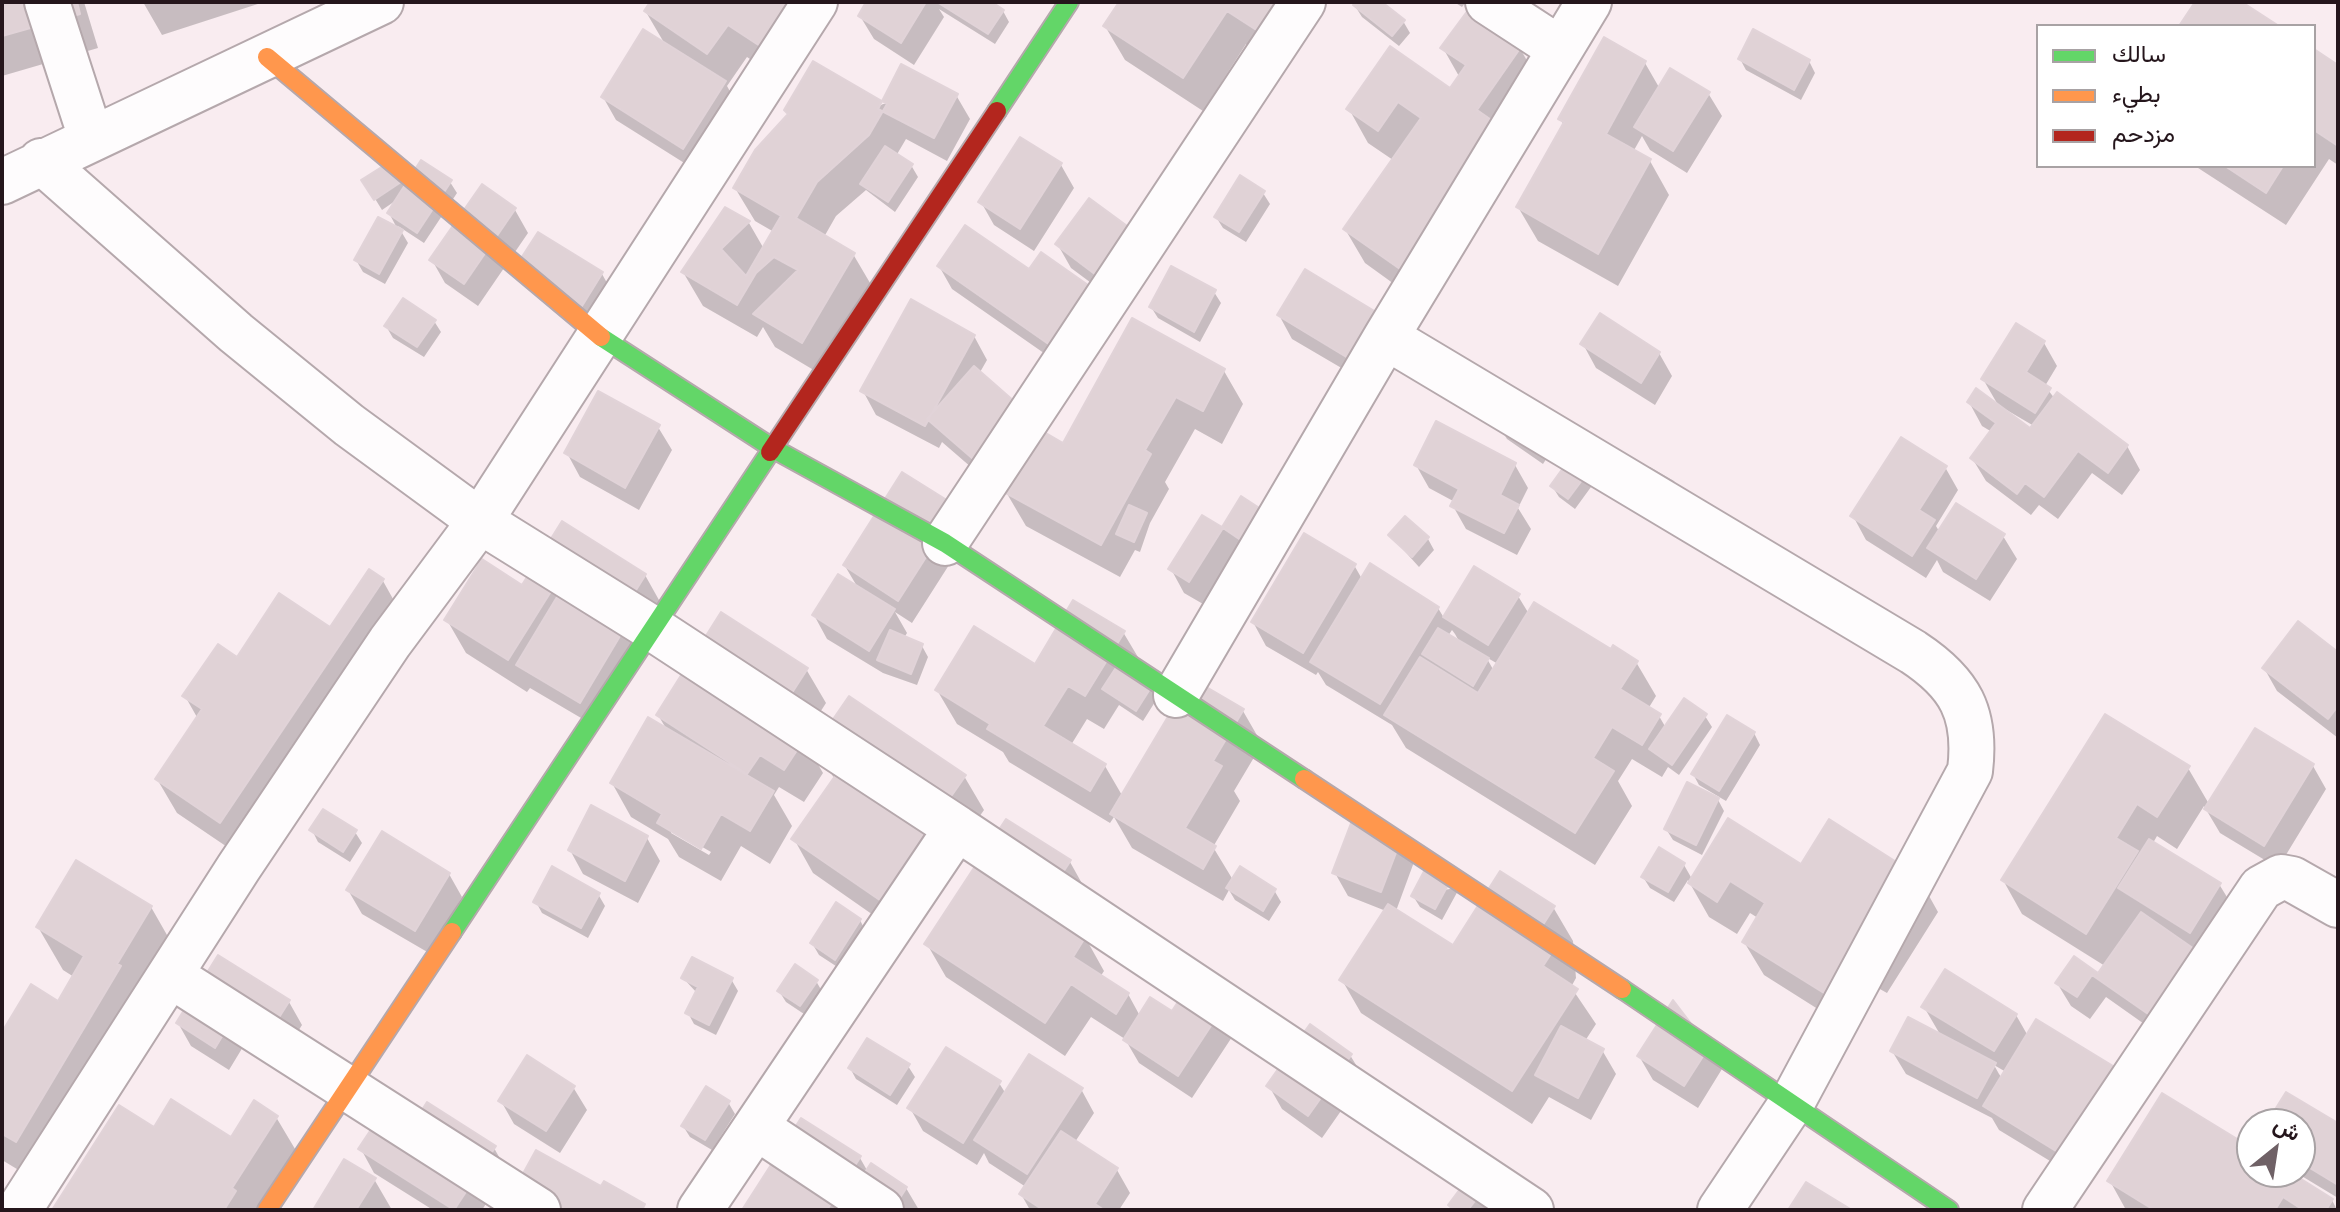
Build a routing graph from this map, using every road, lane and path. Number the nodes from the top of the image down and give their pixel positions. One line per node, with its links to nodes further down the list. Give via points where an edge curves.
1 (47, 2): 11 (street)
2 (381, 2): 8 (street)
3 (815, 2): 14 (street)
4 (1069, 2): 16 (street)
5 (1303, 2): 18 (street)
6 (1488, 2): 9 (street)
7 (1589, 2): 9 (street)
8 (327, 14): 10 (street)
9 (1560, 49): 15 (street)
10 (267, 57): 11 (street); 14 (street)
11 (91, 138): 12 (street)
12 (41, 161): 13 (street); 17 (street, via 247,343)
13 (2, 182)
14 (597, 335): 16 (street); 17 (street)
15 (1386, 337): 20 (street); 25 (street, via 1913,652 1943,672 1960,695 1973,743 1970,771)
16 (774, 449): 18 (street); 19 (street)
17 (480, 521): 19 (street); 23 (street, via 390,642)
18 (945, 543): 20 (street)
19 (655, 630): 21 (street); 24 (street)
20 (1176, 695): 25 (street)
21 (957, 828): 26 (street); 32 (street)
22 (2338, 905): 35 (street, via 2292,879 2281,877 2261,888)
23 (170, 975): 24 (street); 27 (street)
24 (348, 1088): 28 (street); 29 (street)
25 (1793, 1101): 33 (street); 34 (street)
26 (756, 1127): 30 (street); 31 (street)
27 (19, 1210)
28 (267, 1210)
29 (538, 1210)
30 (700, 1210)
31 (881, 1210)
32 (1531, 1210)
33 (1720, 1210)
34 (1949, 1210)
35 (2045, 1210)

